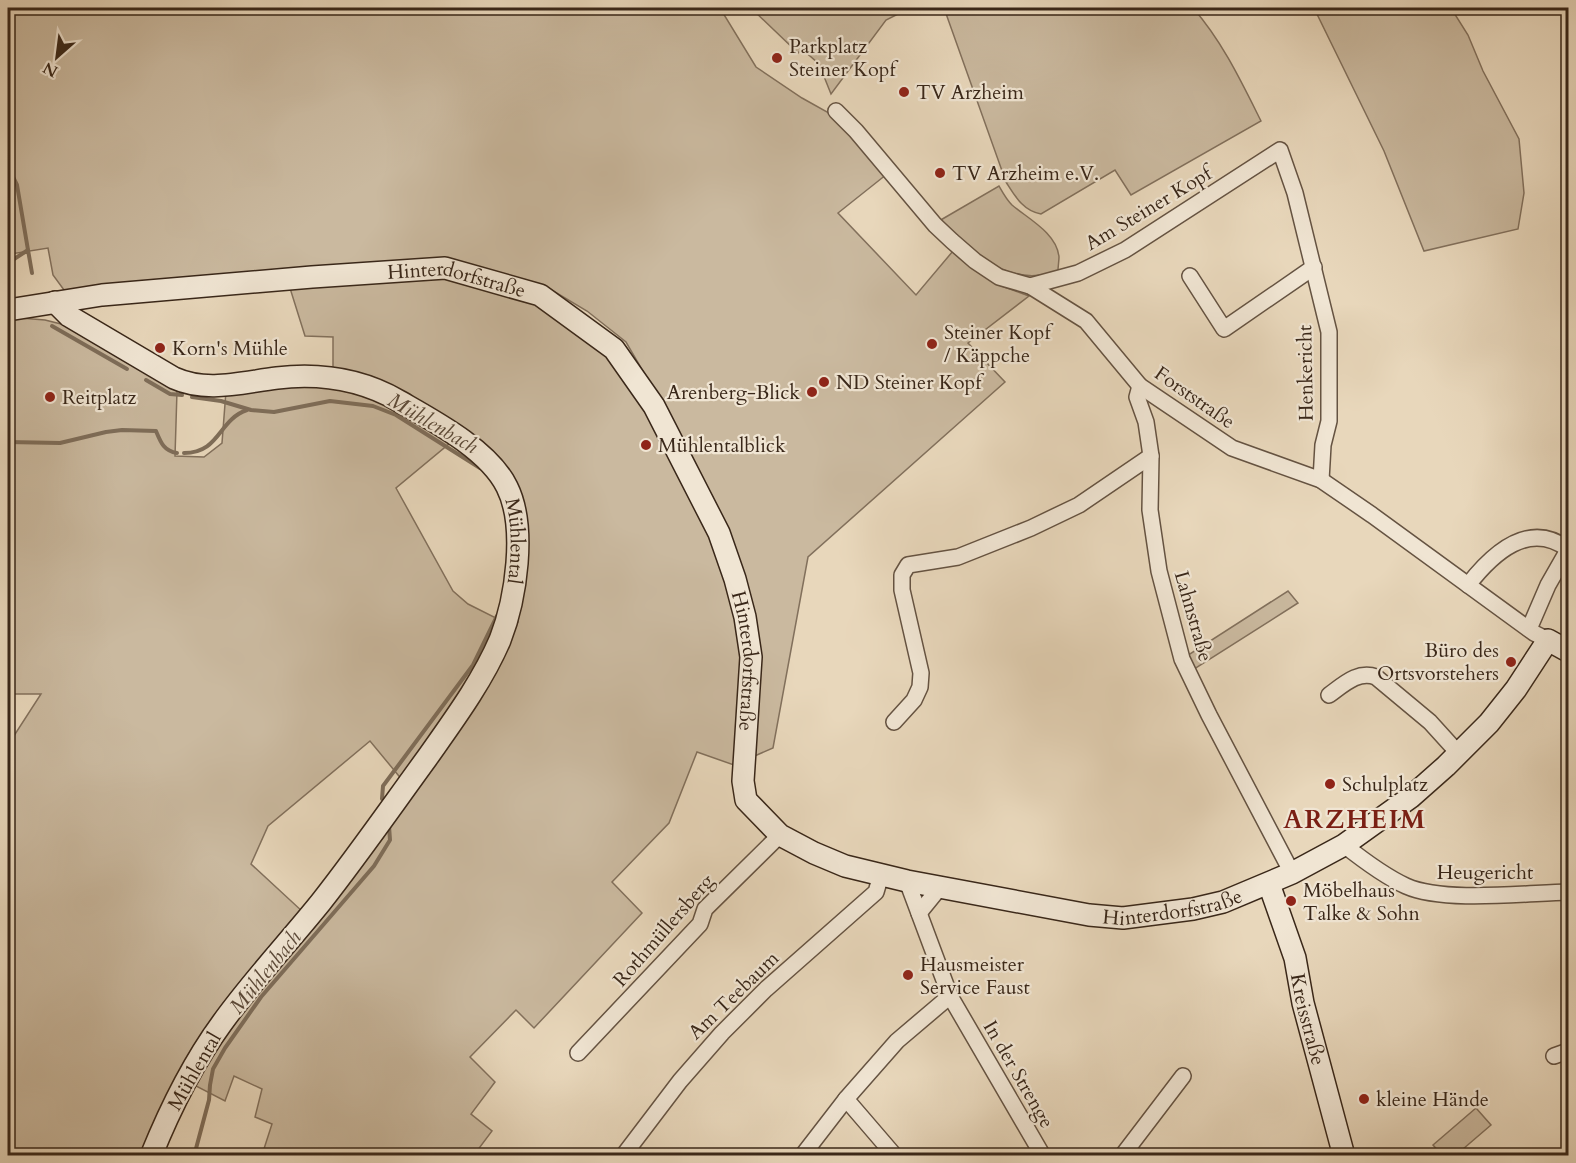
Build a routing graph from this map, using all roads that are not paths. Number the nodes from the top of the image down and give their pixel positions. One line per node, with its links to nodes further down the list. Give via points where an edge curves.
1 (836, 111): 5 (street, Forststraße, via 952,241 999,276)
2 (1280, 150): 3 (street, Henkericht); 5 (street, Am Steiner Kopf, via 1125,250 1078,273)
3 (1314, 267): 4 (street, via 1224,329); 10 (street, Henkericht, via 1329,332 1329,421 1323,445)
4 (1190, 276)
5 (1030, 286): 8 (street, Forststraße, via 1090,325)
6 (55, 302): 7 (street); 19 (street, Hinterdorfstraße, via 445,268 540,295 614,349 663,422 719,533 735,579 751,657 742,781 746,800); 32 (street, Mühlental, via 69,316 187,384 213,386 312,376 379,391 477,452 503,480 514,510 514,581 503,629 489,662 357,855 215,1032 185,1081)
7 (8, 310)
8 (1140, 386): 9 (street, Lahnstraße, via 1137,397); 10 (street, Forststraße, via 1232,448)
9 (1151, 456): 17 (street, via 1079,505 1031,528 958,557 908,565 902,575 902,590 921,673 920,687 906,711); 21 (street, Lahnstraße, via 1150,510 1159,570 1182,659)
10 (1322, 480): 12 (street, Forststraße)
11 (1569, 549): 12 (street, via 1544,538 1524,538 1491,561); 13 (street)
12 (1468, 585): 13 (street, Forststraße)
13 (1529, 629): 14 (street, Forststraße)
14 (1548, 640): 15 (street); 18 (street, Hinterdorfstraße, via 1503,707)
15 (1569, 651)
16 (1329, 695): 18 (street, via 1357,676 1370,674 1430,722)
17 (894, 722)
18 (1459, 754): 20 (street, Hinterdorfstraße, via 1410,797)
19 (780, 835): 22 (street, Hinterdorfstraße, via 845,866); 29 (street, Rothmüllersberg, via 705,909 700,924)
20 (1344, 845): 21 (street, Hinterdorfstraße); 26 (street, Heugericht, via 1406,886 1428,893)
21 (1292, 873): 24 (street, Hinterdorfstraße)
22 (881, 875): 23 (street, Hinterdorfstraße); 33 (street, Am Teebaum, via 876,892 766,989 705,1051)
23 (907, 881): 25 (street, Hinterdorfstraße); 27 (street, In der Strenge)
24 (1269, 884): 25 (street, Hinterdorfstraße, via 1193,909 1123,918); 38 (street, Kreisstraße, via 1295,958 1303,1003)
25 (941, 886): 27 (street)
26 (1569, 892)
27 (919, 913): 28 (street, In der Strenge)
28 (950, 996): 31 (street, via 897,1041); 36 (street, In der Strenge)
29 (578, 1053)
30 (1183, 1076): 37 (street)
31 (846, 1099): 34 (street); 35 (street)
32 (151, 1155)
33 (623, 1155)
34 (802, 1155)
35 (895, 1155)
36 (1043, 1155)
37 (1122, 1155)
38 (1344, 1155)

